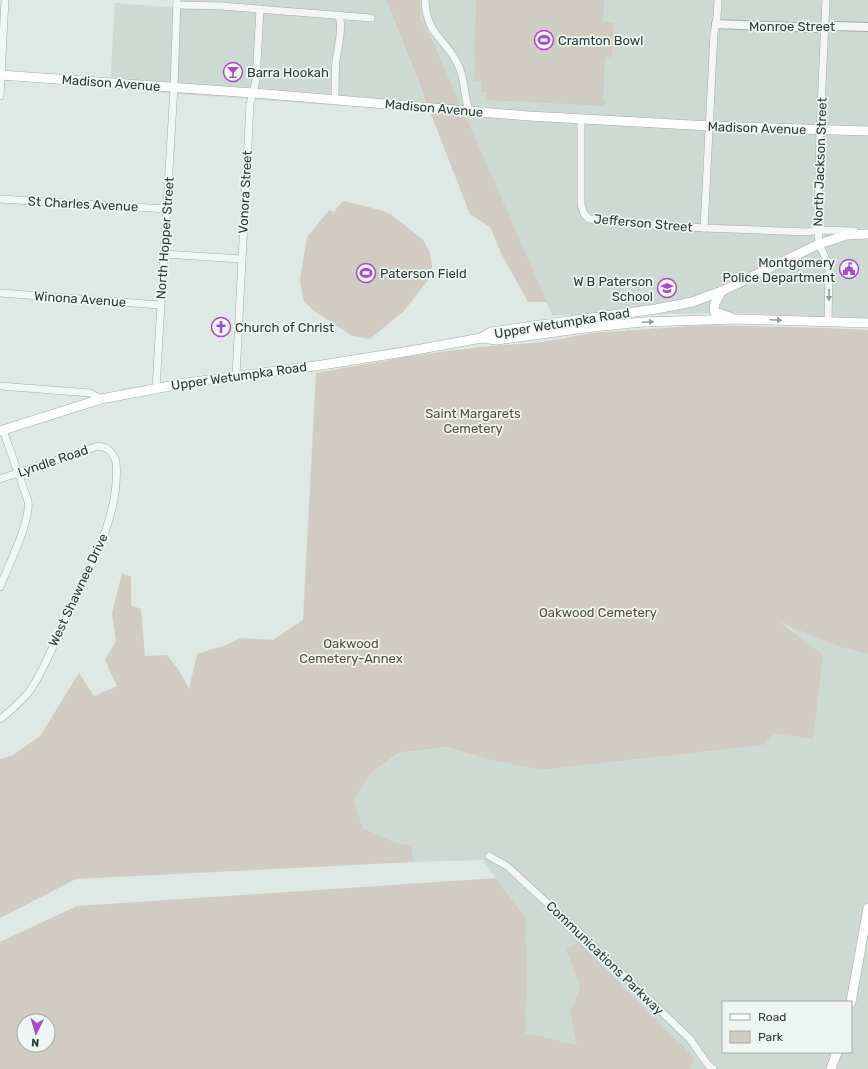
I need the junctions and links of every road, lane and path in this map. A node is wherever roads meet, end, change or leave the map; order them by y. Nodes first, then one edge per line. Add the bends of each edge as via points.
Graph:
1 (5, 0) edge
2 (425, 0) edge
3 (718, 0) edge
4 (826, 0) edge
5 (177, 3) edge
6 (260, 9) junction
7 (339, 15) junction
8 (371, 18) dead end
9 (716, 24) junction
10 (825, 27) junction
11 (868, 27) edge
12 (0, 75) edge
13 (174, 87) junction
14 (253, 93) junction
15 (0, 96) edge
16 (335, 99) junction
17 (470, 112) junction
18 (581, 119) junction
19 (710, 126) junction
20 (820, 129) junction
21 (868, 131) edge
22 (0, 199) edge
23 (166, 209) junction
24 (704, 228) junction
25 (818, 230) junction
26 (868, 233) edge
27 (819, 244) junction
28 (164, 254) junction
29 (242, 259) junction
30 (722, 291) junction
31 (0, 293) edge
32 (160, 305) junction
33 (604, 316) junction
34 (737, 319) junction
35 (828, 321) junction
36 (868, 323) edge
37 (606, 326) junction
38 (481, 338) junction
39 (236, 376) junction
40 (0, 386) edge
41 (156, 388) junction
42 (101, 399) junction
43 (2, 431) edge
44 (107, 448) joint
45 (18, 473) junction
46 (0, 479) edge
47 (0, 587) edge
48 (0, 719) edge
49 (489, 856) dead end
50 (868, 908) edge
51 (851, 1001) edge
52 (837, 1053) edge
53 (713, 1069) edge
54 (831, 1069) edge

1 - 12 street
2 - 17 street via 426,13 435,35 454,57 460,69 465,101
3 - 9 street
4 - 10 street, North Jackson Street
5 - 6 street
5 - 13 street, North Hopper Street
6 - 7 street
6 - 14 street, Vonora Street
7 - 8 street
7 - 16 street via 341,26 336,60
9 - 10 street, Monroe Street
9 - 19 street
10 - 11 street, Monroe Street
10 - 20 street, North Jackson Street
12 - 13 main road, Madison Avenue
12 - 15 street
13 - 14 main road, Madison Avenue
13 - 23 street, North Hopper Street
14 - 16 main road, Madison Avenue
14 - 29 street, Vonora Street via 250,104
16 - 17 main road, Madison Avenue
17 - 18 main road, Madison Avenue
18 - 19 main road, Madison Avenue
18 - 24 street, Jefferson Street via 581,205 586,217 595,220
19 - 20 main road, Madison Avenue
19 - 24 street
20 - 21 main road, Madison Avenue
20 - 25 street, North Jackson Street
22 - 23 street, St Charles Avenue
23 - 28 street, North Hopper Street
24 - 25 street via 808,232
25 - 26 street
25 - 27 street, North Jackson Street
26 - 27 main road, Upper Wetumpka Road via 847,235
27 - 30 main road, Upper Wetumpka Road
27 -> 35 street, North Jackson Street via 829,270
28 - 29 street
28 - 32 street, North Hopper Street
29 - 39 street, Vonora Street
30 - 33 main road, Upper Wetumpka Road via 704,299 673,306
30 - 34 main road via 715,304 715,312
31 - 32 street, Winona Avenue
32 - 41 street, North Hopper Street
33 - 37 main road
33 - 38 main road, Upper Wetumpka Road via 523,326 491,332
34 -> 35 main road, Upper Wetumpka Road
37 -> 34 main road, Upper Wetumpka Road
35 - 36 main road, Upper Wetumpka Road
37 - 38 main road, Upper Wetumpka Road via 496,340
38 - 39 main road, Upper Wetumpka Road via 355,360
39 - 41 main road, Upper Wetumpka Road
40 - 42 street via 90,393
41 - 42 main road, Upper Wetumpka Road
42 - 43 main road, Upper Wetumpka Road
43 - 45 street
44 - 45 street, Lyndle Road via 89,448
44 - 48 street, West Shawnee Drive via 115,457 116,467 114,498 107,528 37,678 20,702
45 - 46 street, Lyndle Road
45 - 47 street via 28,501 28,516
49 - 53 street, Communications Parkway via 508,866 574,927 690,1039
50 - 51 main road
52 - 54 main road

